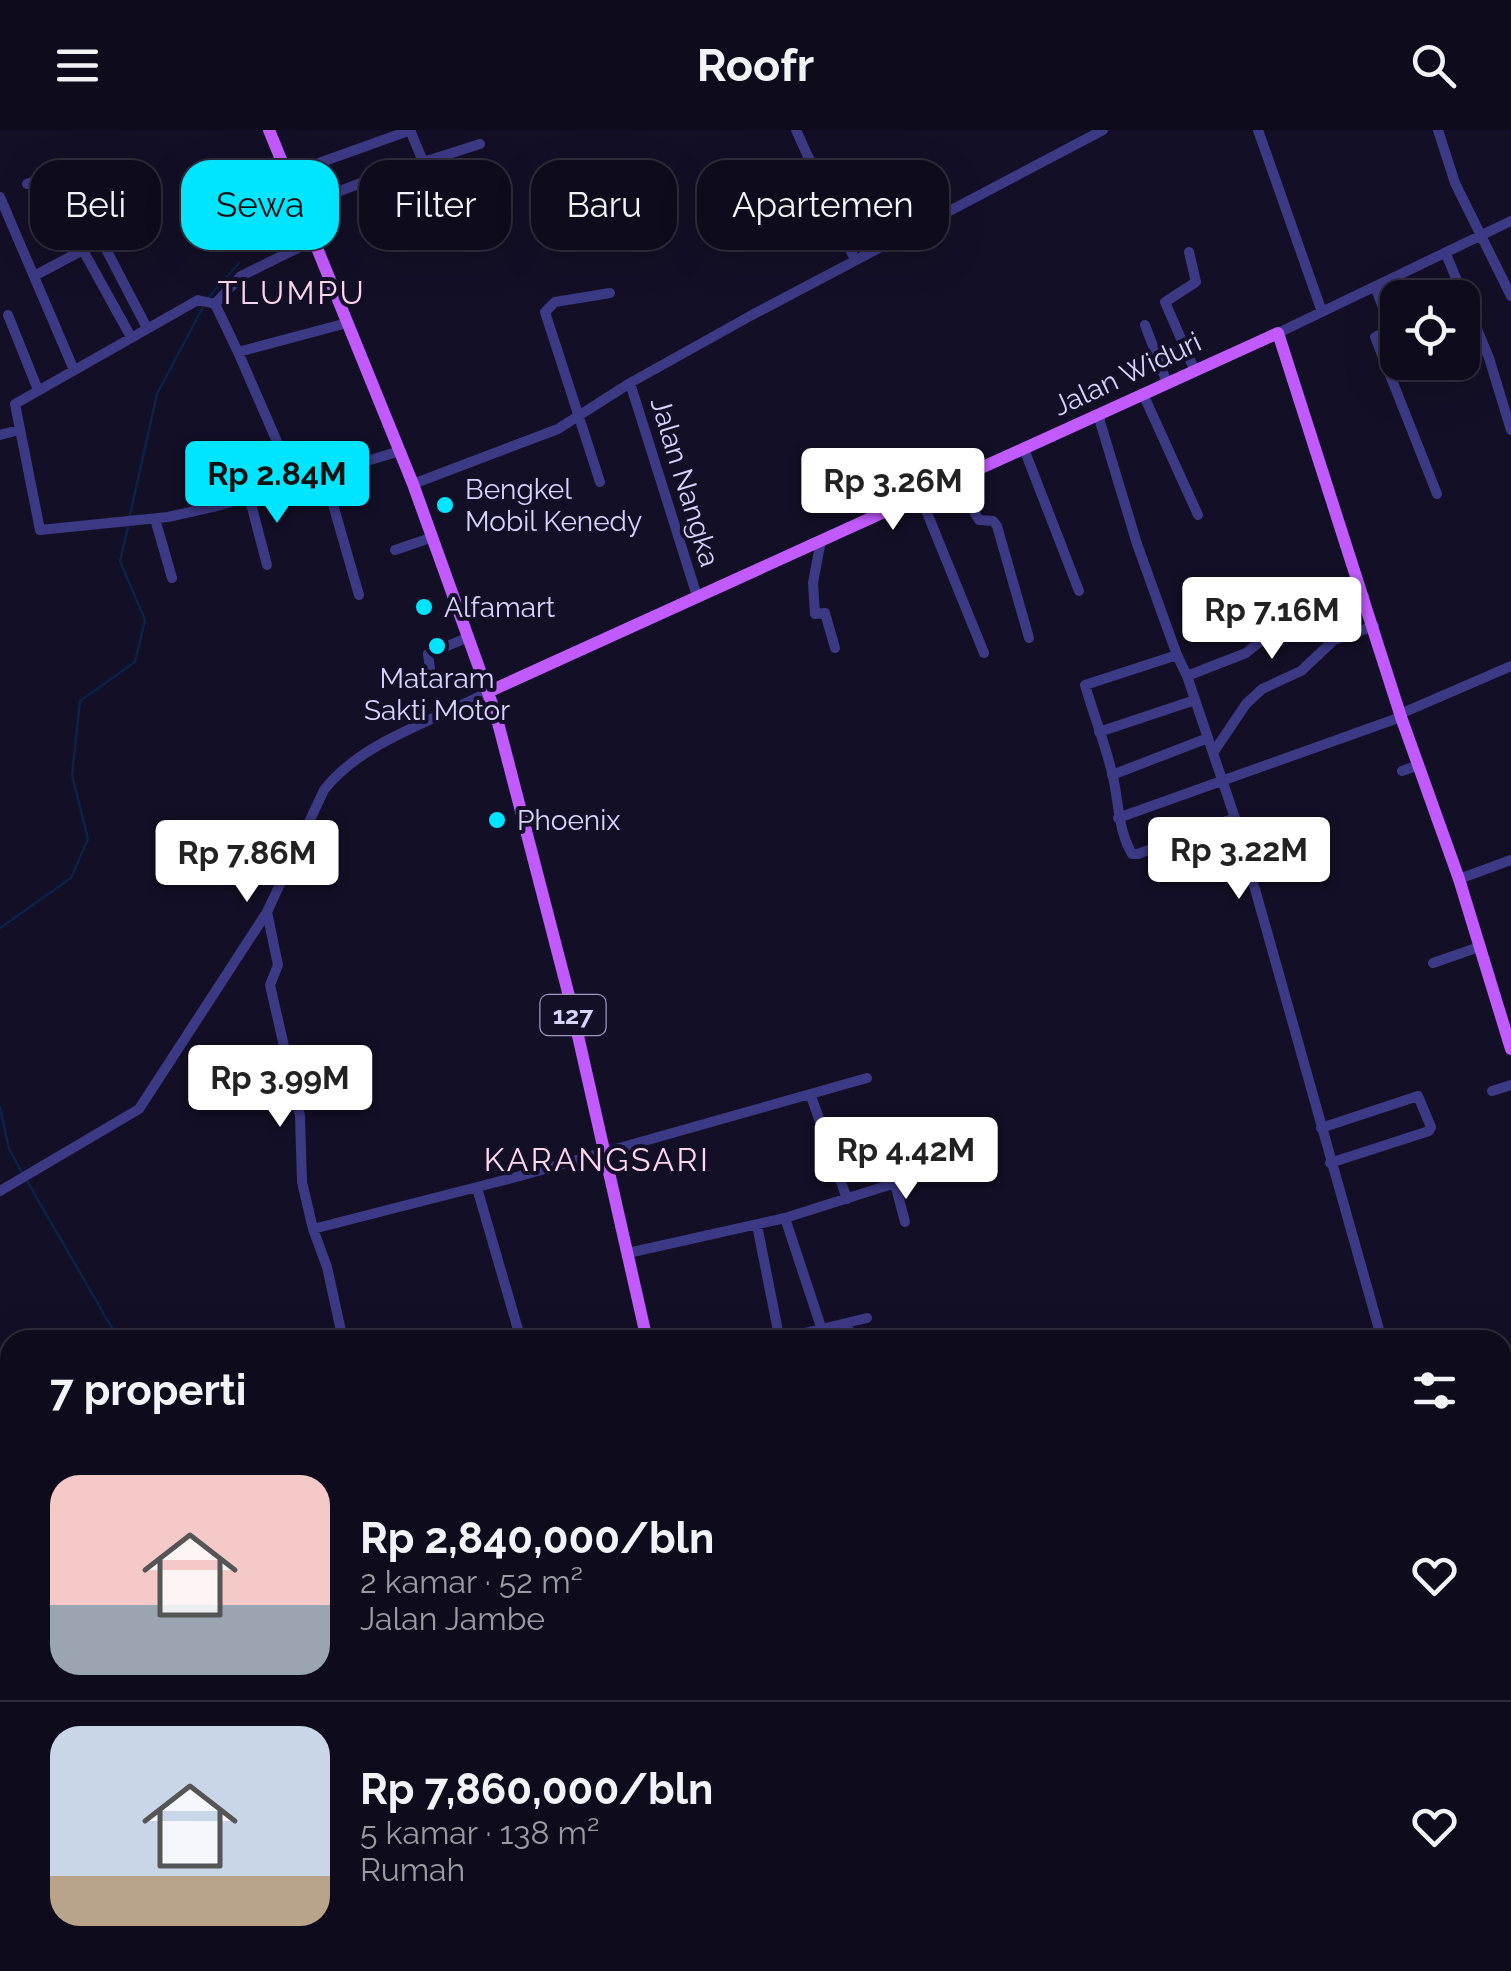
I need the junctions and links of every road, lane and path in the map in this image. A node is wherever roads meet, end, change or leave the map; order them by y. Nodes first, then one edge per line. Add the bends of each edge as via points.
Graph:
1 (269, 130) edge
2 (411, 130) edge
3 (796, 130) edge
4 (1103, 130) edge
5 (1258, 130) edge
6 (1438, 130) edge
7 (480, 144) dead end
8 (282, 160) edge
9 (327, 160) edge
10 (423, 160) edge
11 (430, 160) edge
12 (30, 183) edge
13 (26, 184) dead end
14 (0, 197) edge
15 (1511, 222) edge
16 (1481, 236) junction
17 (106, 250) edge
18 (292, 250) edge
19 (320, 250) edge
20 (81, 251) joint
21 (1189, 252) dead end
22 (1446, 254) junction
23 (855, 260) junction
24 (34, 276) junction
25 (1376, 286) junction
26 (610, 293) dead end
27 (1511, 296) edge
28 (210, 302) junction
29 (1322, 312) junction
30 (8, 315) dead end
31 (348, 323) junction
32 (1144, 325) dead end
33 (147, 328) junction
34 (1278, 332) junction
35 (130, 337) junction
36 (238, 352) junction
37 (74, 370) junction
38 (1194, 371) junction
39 (630, 382) junction
40 (1167, 383) junction
41 (1505, 389) edge
42 (38, 390) junction
43 (1143, 394) junction
44 (1098, 415) junction
45 (580, 416) junction
46 (19, 430) junction
47 (1511, 430) edge
48 (0, 435) edge
49 (1024, 449) junction
50 (400, 450) junction
51 (324, 473) junction
52 (956, 481) junction
53 (600, 482) dead end
54 (295, 483) junction
55 (414, 484) junction
56 (1437, 494) dead end
57 (249, 496) junction
58 (921, 498) junction
59 (1198, 516) dead end
60 (155, 519) junction
61 (434, 538) junction
62 (822, 540) junction
63 (395, 550) dead end
64 (266, 565) dead end
65 (172, 578) dead end
66 (1079, 591) dead end
67 (359, 595) dead end
68 (696, 596) junction
69 (1364, 596) junction
70 (1374, 626) junction
71 (469, 638) junction
72 (1028, 638) dead end
73 (835, 648) dead end
74 (984, 653) dead end
75 (1178, 655) junction
76 (1511, 666) edge
77 (431, 676) dead end
78 (1186, 676) junction
79 (488, 692) junction
80 (1195, 700) junction
81 (1401, 716) junction
82 (1099, 732) junction
83 (1208, 738) junction
84 (1213, 753) junction
85 (1419, 766) junction
86 (1402, 771) dead end
87 (1112, 775) junction
88 (1222, 779) junction
89 (1118, 818) junction
90 (1235, 818) junction
91 (1511, 860) edge
92 (1459, 879) junction
93 (266, 912) junction
94 (1479, 947) junction
95 (1433, 963) dead end
96 (1511, 1049) edge
97 (866, 1078) dead end
98 (1511, 1084) edge
99 (1492, 1091) dead end
100 (811, 1096) junction
101 (1322, 1128) junction
102 (605, 1151) junction
103 (1330, 1163) junction
104 (928, 1173) dead end
105 (895, 1184) junction
106 (477, 1188) junction
107 (0, 1192) edge
108 (847, 1199) junction
109 (786, 1218) junction
110 (905, 1222) dead end
111 (757, 1225) junction
112 (312, 1228) junction
113 (628, 1252) junction
114 (867, 1318) dead end
115 (847, 1323) junction
116 (341, 1330) edge
117 (518, 1330) edge
118 (646, 1330) edge
119 (776, 1330) edge
120 (822, 1330) joint
121 (849, 1330) edge
122 (1379, 1330) edge

1 - 8 main road, 127
2 - 9 street
2 - 10 street
3 - 23 street
4 - 23 street
5 - 29 street
6 - 16 street
7 - 11 street
12 - 13 street
14 - 24 street
15 - 16 street, Jalan Widuri
16 - 22 street, Jalan Widuri
16 - 27 street
17 - 33 street
18 - 28 street via 254,268
19 - 31 main road, 127
20 - 24 street
20 - 35 street
21 - 38 street via 1196,282 1165,302
22 - 25 street, Jalan Widuri
22 - 41 street
23 - 39 street
24 - 37 street
25 - 29 street, Jalan Widuri
25 - 56 street via 1391,328 1375,337
26 - 45 street via 555,302 545,312
28 - 33 street
28 - 36 street
29 - 34 street, Jalan Widuri
30 - 42 street
31 - 36 street
31 - 50 main road, 127
32 - 40 street
33 - 35 street
34 - 38 main road, Jalan Widuri
34 - 69 main road
35 - 37 street
36 - 54 street
37 - 42 street
38 - 40 main road, Jalan Widuri
39 - 45 street
39 - 68 street, Jalan Nangka
40 - 43 main road, Jalan Widuri
41 - 47 street
42 - 46 street via 15,404
43 - 44 main road, Jalan Widuri
43 - 59 street
44 - 49 main road, Jalan Widuri
44 - 75 street
45 - 53 street
45 - 55 street via 528,443
46 - 48 street
46 - 60 street via 40,530
49 - 52 main road, Jalan Widuri
49 - 66 street
50 - 51 street
50 - 55 main road, 127
51 - 54 street
51 - 67 street
52 - 58 main road, Jalan Widuri
52 - 72 street via 981,521 997,526
54 - 57 street
55 - 61 main road, 127
57 - 60 street
57 - 64 street
58 - 62 main road, Jalan Widuri
58 - 74 street
60 - 65 street
61 - 63 street
61 - 71 main road, 127
62 - 68 main road, Jalan Widuri
62 - 73 street via 814,614 824,613
68 - 79 main road, Jalan Widuri
69 - 70 main road
69 - 78 street via 1280,625 1246,653
70 - 81 main road
70 - 84 street via 1334,640 1301,671 1262,689
71 - 77 street via 428,654
71 - 79 main road, 127
75 - 78 street
75 - 82 street via 1086,686
76 - 81 street
78 - 80 street
79 - 93 street via 334,777
79 - 102 main road, 127
80 - 82 street
80 - 83 street
81 - 85 main road
81 - 88 street
82 - 87 street
83 - 84 street
83 - 87 street
84 - 88 street
85 - 86 street
85 - 92 main road
87 - 89 street
88 - 89 street
88 - 90 street
89 - 90 street via 1134,855
90 - 101 street
91 - 92 street
92 - 94 main road
93 - 107 street via 139,1109
93 - 112 street via 278,965 270,985 300,1116 302,1182
94 - 95 street
94 - 96 main road
97 - 100 street
98 - 99 street
100 - 102 street
100 - 108 street
101 - 103 street
101 - 103 street via 1418,1096 1431,1127
102 - 106 street
102 - 113 main road, 127
103 - 122 street
104 - 105 street
105 - 108 street
105 - 110 street
106 - 112 street
106 - 117 street
108 - 109 street
109 - 111 street
109 - 120 street
111 - 113 street
111 - 119 street
112 - 116 street
113 - 118 main road, 127
114 - 115 street
115 - 120 street
115 - 121 street

